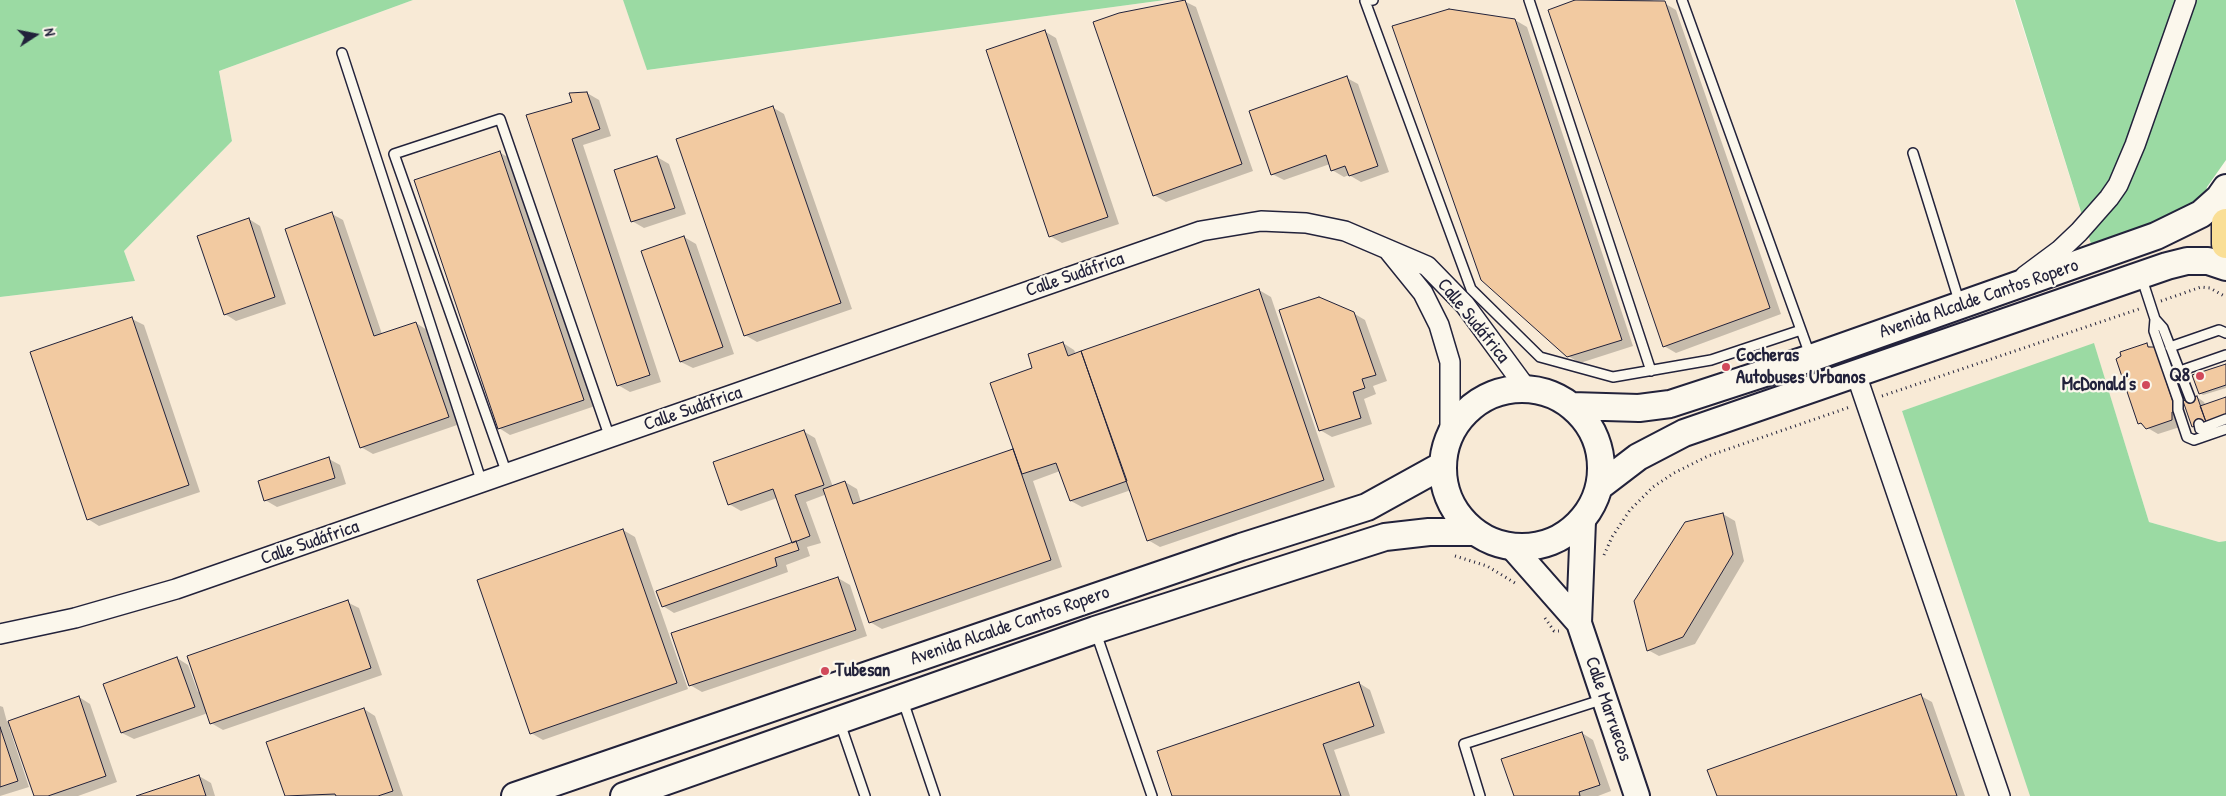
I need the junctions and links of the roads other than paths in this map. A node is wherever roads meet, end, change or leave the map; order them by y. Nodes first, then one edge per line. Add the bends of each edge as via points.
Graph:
1 (1373, 0) edge
2 (1529, 0) edge
3 (1682, 0) edge
4 (2186, 0) edge
5 (342, 53) dead end
6 (1913, 153) dead end
7 (2226, 188) edge
8 (2226, 223) edge
9 (2226, 244) edge
10 (1386, 248) junction
11 (2226, 267) edge
12 (2140, 275) junction
13 (2004, 291) junction
14 (1961, 306) junction
15 (2155, 319) junction
16 (1801, 330) junction
17 (2226, 334) edge
18 (2170, 347) junction
19 (2226, 355) edge
20 (1811, 358) junction
21 (1651, 371) junction
22 (2180, 371) junction
23 (1856, 374) junction
24 (1526, 388) junction
25 (2190, 398) dead end
26 (1572, 406) junction
27 (2226, 420) edge
28 (2198, 424) dead end
29 (2226, 429) edge
30 (1450, 435) junction
31 (610, 438) junction
32 (1443, 466) junction
33 (507, 474) junction
34 (482, 483) junction
35 (1600, 486) junction
36 (1583, 521) junction
37 (1474, 532) junction
38 (1513, 548) junction
39 (1579, 623) junction
40 (1095, 630) junction
41 (0, 634) edge
42 (902, 698) junction
43 (1604, 699) junction
44 (839, 720) junction
45 (652, 791) edge
46 (515, 796) edge
47 (624, 796) edge
48 (865, 796) edge
49 (936, 796) edge
50 (1152, 796) edge
51 (1480, 796) edge
52 (1637, 796) edge
53 (2000, 796) edge

1 - 21 lane via 1365,1 1471,289 1540,357 1613,377
2 - 21 lane
3 - 16 lane
4 - 13 street via 2118,185 2066,244
5 - 34 lane
6 - 14 lane
7 - 13 main road, Avenida Alcalde Cantos Ropero via 2201,214 2180,226
8 - 9 main road
10 - 24 street, Calle Sudáfrica via 1427,266 1465,305
10 - 30 street, Calle Sudáfrica via 1423,293 1439,325 1450,362
10 - 31 street, Calle Sudáfrica via 1345,231 1306,224 1261,221 1201,231
11 - 12 main road, Avenida Alcalde Cantos Ropero via 2208,261 2187,261
12 - 15 lane
12 - 23 main road, Avenida Alcalde Cantos Ropero
13 - 14 main road, Avenida Alcalde Cantos Ropero
14 - 20 main road, Avenida Alcalde Cantos Ropero
15 - 18 lane via 2163,328
15 - 29 lane via 2154,331 2187,437 2194,440
16 - 20 lane
16 - 21 lane via 1711,360
17 - 18 lane via 2219,330
18 - 22 lane
19 - 22 lane
20 - 26 main road, Avenida Alcalde Cantos Ropero via 1670,404 1640,408
22 - 25 lane
23 - 35 main road, Avenida Alcalde Cantos Ropero via 1684,433 1638,457
23 - 53 street
24 - 26 main road via 1550,393
24 - 30 main road via 1502,390 1480,400 1463,415
26 - 35 main road via 1588,422 1598,442 1602,464
27 - 28 lane via 2200,429
30 - 32 main road via 1444,450
31 - 33 street, Calle Sudáfrica
31 - 33 lane via 500,119 394,154
32 - 37 main road via 1446,491 1457,514
32 - 46 main road, Avenida Alcalde Cantos Ropero via 1367,507 1241,546
33 - 34 street, Calle Sudáfrica
34 - 41 street, Calle Sudáfrica via 176,589 75,618
35 - 36 main road
36 - 38 main road via 1563,537 1539,546
36 - 39 street, Calle Marruecos
37 - 38 main road via 1493,543
37 - 40 main road, Avenida Alcalde Cantos Ropero via 1429,532 1385,537
38 - 39 street, Calle Marruecos
39 - 43 street, Calle Marruecos
40 - 42 main road, Avenida Alcalde Cantos Ropero
40 - 50 lane
42 - 44 main road, Avenida Alcalde Cantos Ropero
42 - 49 lane
43 - 51 lane via 1464,744
43 - 52 street, Calle Marruecos
44 - 45 main road, Avenida Alcalde Cantos Ropero
44 - 48 lane
45 - 47 main road, Avenida Alcalde Cantos Ropero

